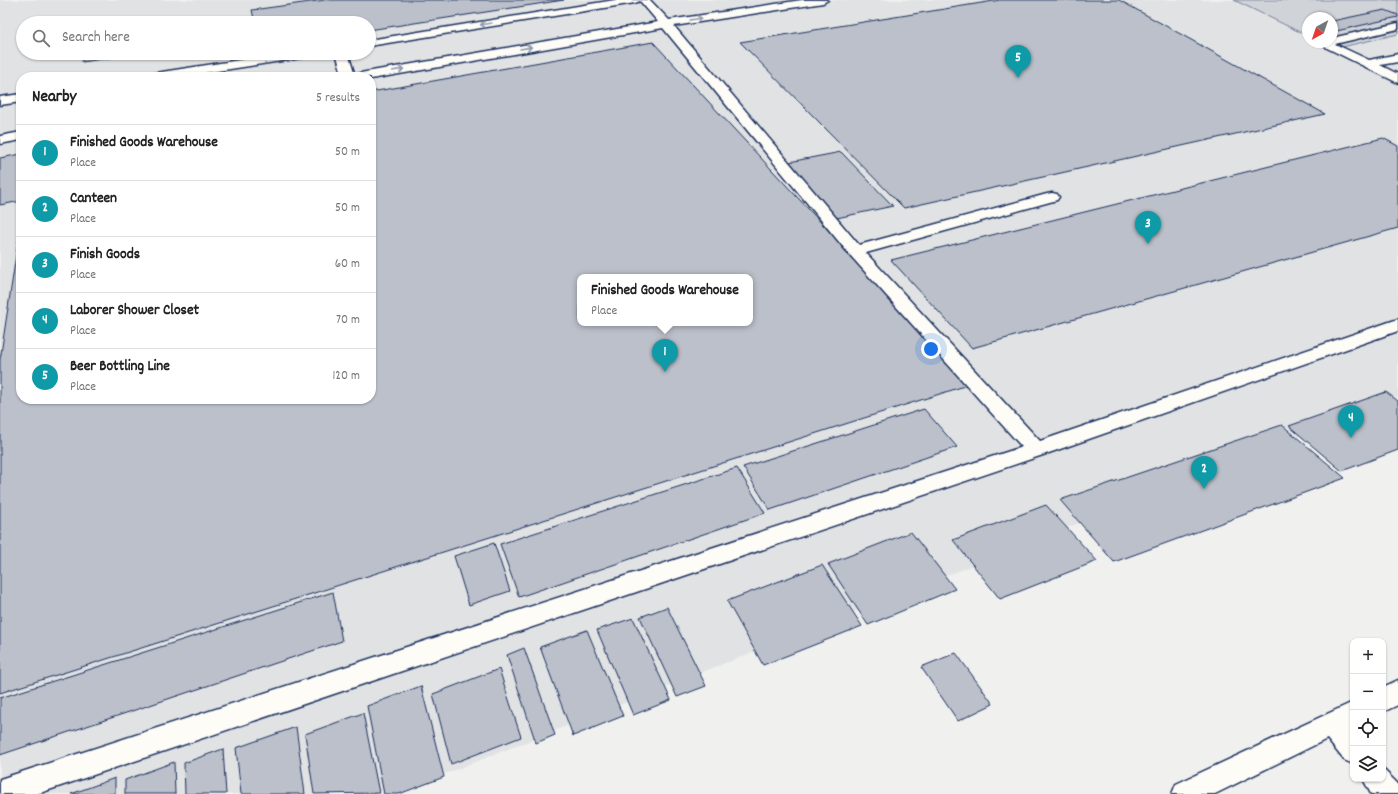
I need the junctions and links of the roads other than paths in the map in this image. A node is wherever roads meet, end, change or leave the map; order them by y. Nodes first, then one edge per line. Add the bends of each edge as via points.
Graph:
1 (635, 0) edge
2 (644, 0) edge
3 (823, 0) edge
4 (666, 24) junction
5 (1398, 26) edge
6 (1338, 39) edge
7 (376, 42) edge
8 (1335, 48) edge
9 (1398, 58) edge
10 (263, 60) edge
11 (344, 60) edge
12 (1369, 64) junction
13 (187, 72) edge
14 (348, 72) edge
15 (376, 74) edge
16 (1398, 79) edge
17 (16, 99) edge
18 (0, 101) edge
19 (16, 137) edge
20 (0, 140) edge
21 (1052, 197) dead end
22 (855, 251) junction
23 (1398, 325) edge
24 (1036, 450) junction
25 (1398, 692) edge
26 (1386, 698) edge
27 (1342, 719) edge
28 (1351, 746) edge
29 (1378, 782) edge
30 (0, 793) edge
31 (1186, 794) edge
32 (1388, 794) edge

1 -> 7 lane
2 - 4 lane
4 -> 3 lane
15 -> 4 lane
4 - 22 lane
5 - 6 lane
8 - 12 lane
9 - 12 lane
10 - 13 lane
11 - 14 lane
12 - 16 lane
17 - 18 lane
19 - 20 lane
21 - 22 lane
22 - 24 lane
23 - 24 lane
24 - 30 lane
25 - 26 lane
27 - 28 lane
27 - 31 lane
29 - 32 lane

